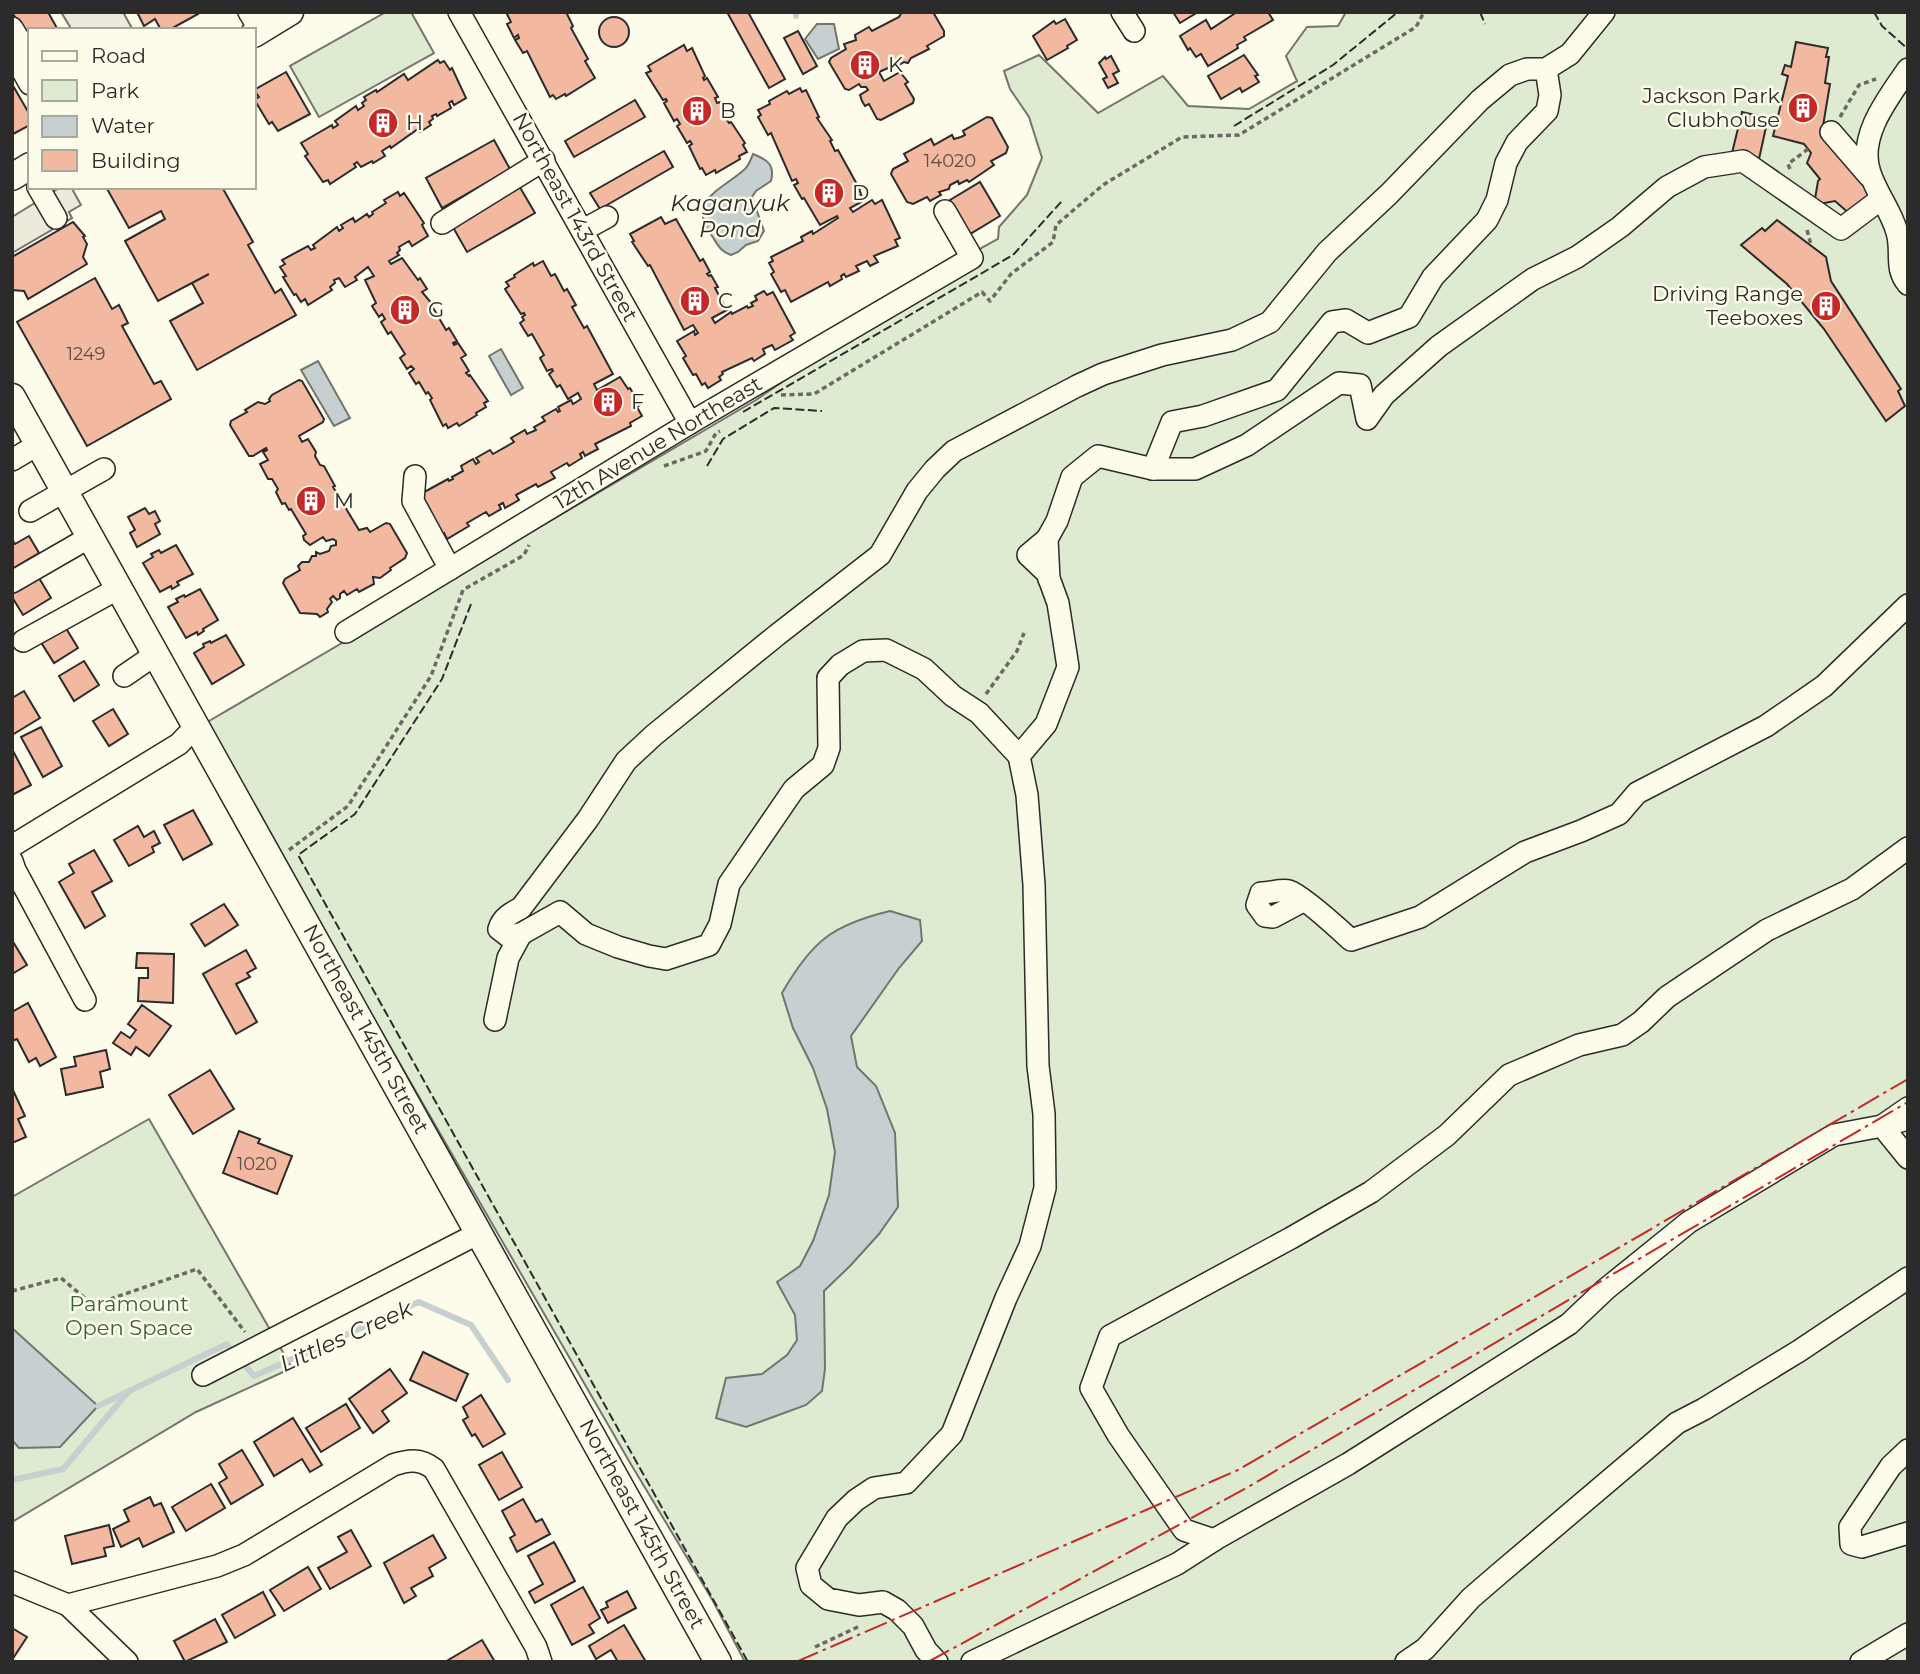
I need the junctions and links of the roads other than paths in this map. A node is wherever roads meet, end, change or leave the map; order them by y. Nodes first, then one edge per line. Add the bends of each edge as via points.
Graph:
1 (290, 12) edge
2 (459, 12) edge
3 (1122, 12) edge
4 (1604, 12) edge
5 (254, 25) edge
6 (12, 27) edge
7 (1134, 31) dead end
8 (12, 52) edge
9 (28, 54) edge
10 (1546, 69) junction
11 (1908, 69) edge
12 (28, 79) edge
13 (1831, 132) road end
14 (546, 149) junction
15 (38, 189) edge
16 (1877, 190) junction
17 (945, 211) dead end
18 (607, 217) dead end
19 (56, 218) dead end
20 (442, 223) dead end
21 (583, 230) junction
22 (1908, 284) edge
23 (12, 397) edge
24 (690, 423) junction
25 (39, 444) junction
26 (12, 460) edge
27 (104, 469) dead end
28 (1153, 469) junction
29 (415, 476) dead end
30 (65, 491) junction
31 (30, 511) dead end
32 (90, 537) junction
33 (450, 569) junction
34 (12, 582) edge
35 (119, 588) junction
36 (1908, 605) edge
37 (345, 632) dead end
38 (23, 642) dead end
39 (156, 654) junction
40 (124, 676) dead end
41 (196, 726) junction
42 (1019, 755) junction
43 (12, 846) edge
44 (1908, 848) edge
45 (12, 861) edge
46 (1303, 901) dead end
47 (521, 934) junction
48 (85, 1000) dead end
49 (495, 1020) dead end
50 (1908, 1108) edge
51 (1908, 1119) edge
52 (1882, 1126) junction
53 (1908, 1157) edge
54 (479, 1233) junction
55 (1908, 1278) edge
56 (203, 1375) dead end
57 (1908, 1450) edge
58 (1908, 1533) edge
59 (1214, 1540) junction
60 (12, 1582) edge
61 (68, 1605) junction
62 (1908, 1634) edge
63 (127, 1662) edge
64 (541, 1662) edge
65 (718, 1662) edge
66 (937, 1662) edge
67 (972, 1662) edge
68 (1406, 1662) edge
69 (1861, 1662) edge

1 - 5 main road
2 - 14 street, Northeast 143rd Street
3 - 7 street
4 - 10 street via 1570,54
6 - 9 street
8 - 12 street
10 - 28 street via 1547,111 1517,142 1487,220 1433,276 1409,317 1368,333 1346,320 1332,322 1278,390 1172,422
10 - 47 street via 1510,75 1480,100 1327,252 1270,322 1232,340 1103,374 954,451 917,491 880,555 626,761 520,908 500,923 499,929 508,936
11 - 16 street via 1880,111 1865,152
13 - 16 street
14 - 20 street
14 - 21 street, Northeast 143rd Street
15 - 19 street
16 - 22 street via 1893,218 1899,238 1900,276
16 - 28 street via 1842,229 1743,161 1704,167 1667,187 1577,257 1533,279 1438,346 1384,395 1367,419 1360,385 1339,383 1247,444 1195,469
17 - 24 street, 12th Avenue Northeast via 972,258
18 - 21 street
21 - 24 street, Northeast 143rd Street
23 - 25 main road, Northeast 145th Street
24 - 33 street, 12th Avenue Northeast
25 - 26 street
25 - 30 main road, Northeast 145th Street
27 - 30 street
28 - 42 street via 1098,456 1072,477 1058,522 1028,555 1046,573 1058,603 1068,667 1046,724
29 - 33 street via 413,501
30 - 31 street
30 - 32 main road, Northeast 145th Street
32 - 34 street
32 - 35 main road, Northeast 145th Street
33 - 37 street, 12th Avenue Northeast
35 - 38 street
35 - 39 main road, Northeast 145th Street
36 - 46 street via 1824,686 1766,726 1637,793 1619,814 1525,852 1420,917 1351,940
39 - 40 street
39 - 41 main road, Northeast 145th Street
41 - 43 street via 179,744
41 - 54 main road, Northeast 145th Street
42 - 47 street via 924,669 886,650 863,651 828,678 829,748 823,765 794,789 729,884 720,924 709,945 666,959 586,934 560,912
42 - 66 street via 1034,885 1038,1066 1044,1114 1045,1188 1030,1246 952,1434 906,1483 874,1489 856,1500 837,1518 807,1568 811,1586 828,1599 859,1605 883,1602 897,1610
44 - 59 street via 1852,889 1767,930 1667,997 1622,1035 1579,1045 1509,1075 1447,1135 1371,1192 1110,1336 1091,1388 1184,1530
45 - 48 street
47 - 49 street via 508,958
50 - 52 street
51 - 52 street
52 - 53 street
52 - 59 street via 1834,1135 1689,1222 1569,1324 1348,1464
54 - 56 street
54 - 65 main road, Northeast 145th Street
55 - 68 street via 1799,1351 1677,1423 1471,1598 1425,1649
57 - 58 street via 1891,1466 1850,1527 1851,1544 1862,1547
59 - 67 street via 1177,1564
60 - 61 street
61 - 63 street
61 - 64 street via 244,1555 393,1465 418,1461 434,1469
62 - 69 street

